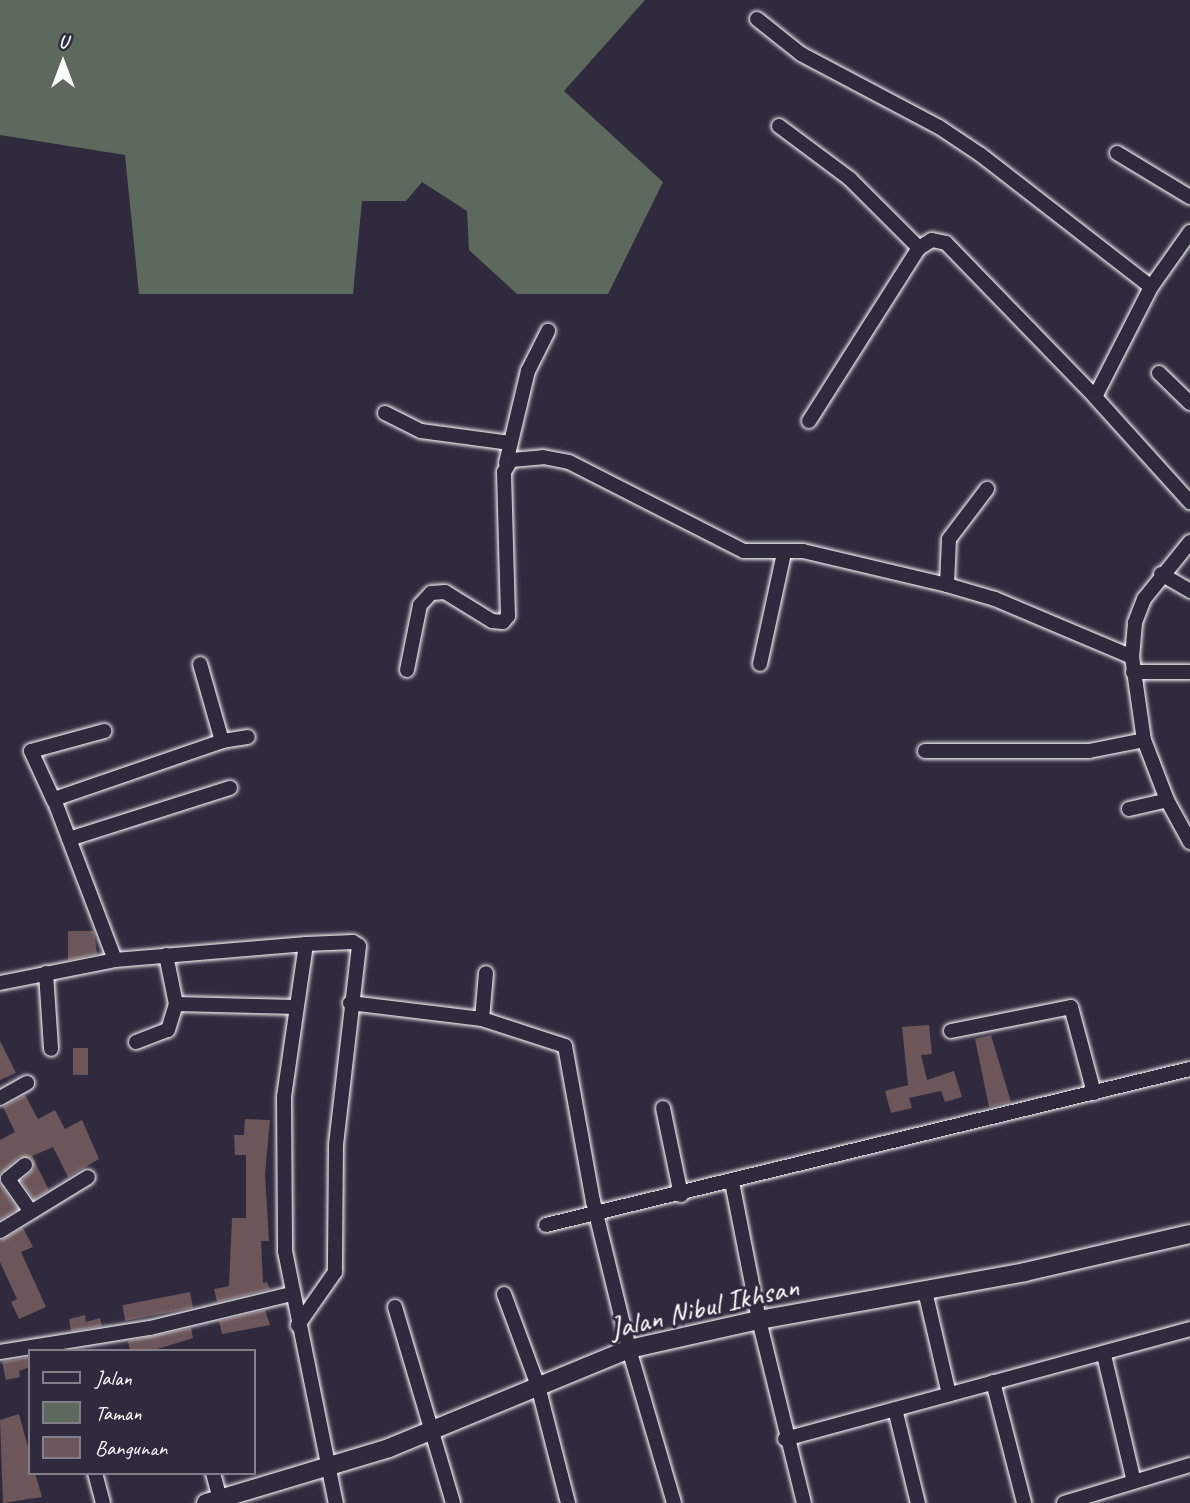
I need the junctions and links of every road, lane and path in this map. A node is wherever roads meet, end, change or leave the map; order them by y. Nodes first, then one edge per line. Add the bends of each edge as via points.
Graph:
1 (757, 19) dead end
2 (779, 126) dead end
3 (1117, 153) dead end
4 (1190, 197) edge
5 (1190, 232) edge
6 (919, 248) junction
7 (1151, 287) junction
8 (548, 331) dead end
9 (1159, 373) dead end
10 (1095, 397) junction
11 (1190, 403) edge
12 (385, 413) dead end
13 (809, 421) dead end
14 (510, 443) junction
15 (506, 463) junction
16 (987, 489) dead end
17 (1190, 502) edge
18 (1190, 542) edge
19 (784, 552) junction
20 (1161, 574) junction
21 (947, 585) junction
22 (1190, 591) edge
23 (1132, 657) junction
24 (200, 664) dead end
25 (760, 664) dead end
26 (407, 670) dead end
27 (1190, 672) edge
28 (1133, 673) junction
29 (104, 731) dead end
30 (248, 737) dead end
31 (1144, 740) junction
32 (222, 741) junction
33 (925, 751) dead end
34 (230, 788) dead end
35 (1167, 800) junction
36 (54, 801) junction
37 (1129, 809) dead end
38 (69, 839) junction
39 (1190, 842) edge
40 (306, 944) junction
41 (166, 955) junction
42 (115, 960) junction
43 (46, 974) junction
44 (486, 974) dead end
45 (0, 983) edge
46 (350, 1003) junction
47 (176, 1004) junction
48 (296, 1007) junction
49 (482, 1019) junction
50 (951, 1031) dead end
51 (136, 1042) dead end
52 (51, 1049) dead end
53 (1190, 1069) edge
54 (27, 1083) dead end
55 (1094, 1093) junction
56 (0, 1098) edge
57 (663, 1108) dead end
58 (25, 1166) dead end
59 (88, 1177) dead end
60 (732, 1182) junction
61 (681, 1195) junction
62 (30, 1211) junction
63 (597, 1213) junction
64 (546, 1225) dead end
65 (0, 1231) edge
66 (1190, 1234) edge
67 (925, 1291) junction
68 (292, 1294) junction
69 (504, 1294) dead end
70 (396, 1307) dead end
71 (759, 1320) junction
72 (299, 1325) junction
73 (1190, 1329) edge
74 (629, 1349) junction
75 (0, 1355) edge
76 (1104, 1355) junction
77 (993, 1382) junction
78 (538, 1386) junction
79 (949, 1394) junction
80 (895, 1409) junction
81 (435, 1430) junction
82 (786, 1438) junction
83 (1190, 1465) edge
84 (330, 1467) junction
85 (96, 1475) edge
86 (213, 1475) edge
87 (1134, 1482) junction
88 (1094, 1499) edge
89 (213, 1501) edge
90 (103, 1503) edge
91 (337, 1503) edge
92 (453, 1503) edge
93 (568, 1503) edge
94 (674, 1503) edge
95 (804, 1503) edge
96 (918, 1503) edge
97 (1024, 1503) edge
98 (1064, 1503) edge

1 - 7 street via 801,54 939,127 981,155
2 - 6 street via 850,179
3 - 4 street
5 - 7 street
6 - 10 street via 932,240 946,243
6 - 13 street
7 - 10 street
8 - 14 street via 528,371
9 - 11 street
10 - 17 street
12 - 14 street via 421,431
14 - 15 street
15 - 19 street via 522,457 558,458 744,551
15 - 26 street via 508,616 503,622 492,621 445,592 431,593 420,605
16 - 21 street via 949,540
18 - 20 street
19 - 21 street via 803,551
19 - 25 street
20 - 22 street
20 - 23 street via 1135,623
21 - 23 street via 995,598
23 - 28 street
24 - 32 street
27 - 28 street
28 - 31 street
29 - 36 street via 31,751
30 - 32 street
31 - 33 street via 1089,751
31 - 35 street
32 - 36 street via 56,796
34 - 38 street
35 - 37 street
35 - 39 street
36 - 38 street
38 - 42 street
40 - 41 street
40 - 46 street via 353,942 359,946
40 - 48 street
41 - 42 street
41 - 47 street
42 - 43 street
43 - 45 street
43 - 52 street
44 - 49 street
46 - 49 street
46 - 72 street via 336,1146 335,1272
47 - 48 street
47 - 51 street via 168,1030
48 - 68 street via 284,1097 282,1173
49 - 63 street via 565,1045
50 - 55 street via 1069,1006
53 - 55 street
54 - 56 street
55 - 60 street
57 - 61 street
58 - 62 street via 8,1179
59 - 62 street
60 - 61 street
60 - 71 street
61 - 63 street
62 - 65 street
63 - 64 street
63 - 74 street
66 - 67 street, Jalan Nibul Ikhsan
67 - 71 street, Jalan Nibul Ikhsan
67 - 79 street
68 - 72 street
68 - 75 street via 150,1328 46,1342
69 - 78 street
70 - 81 street
71 - 74 street, Jalan Nibul Ikhsan
71 - 82 street
72 - 84 street
73 - 76 street
74 - 78 street, Jalan Nibul Ikhsan
74 - 94 street
76 - 77 street
76 - 87 street
77 - 79 street
77 - 97 street
78 - 81 street, Jalan Nibul Ikhsan
78 - 93 street
79 - 80 street
80 - 82 street
80 - 96 street
81 - 84 street, Jalan Nibul Ikhsan
81 - 92 street
82 - 95 street
83 - 87 street
84 - 89 street, Jalan Nibul Ikhsan
84 - 91 street
85 - 90 street
86 - 89 street
87 - 88 street
88 - 98 street

